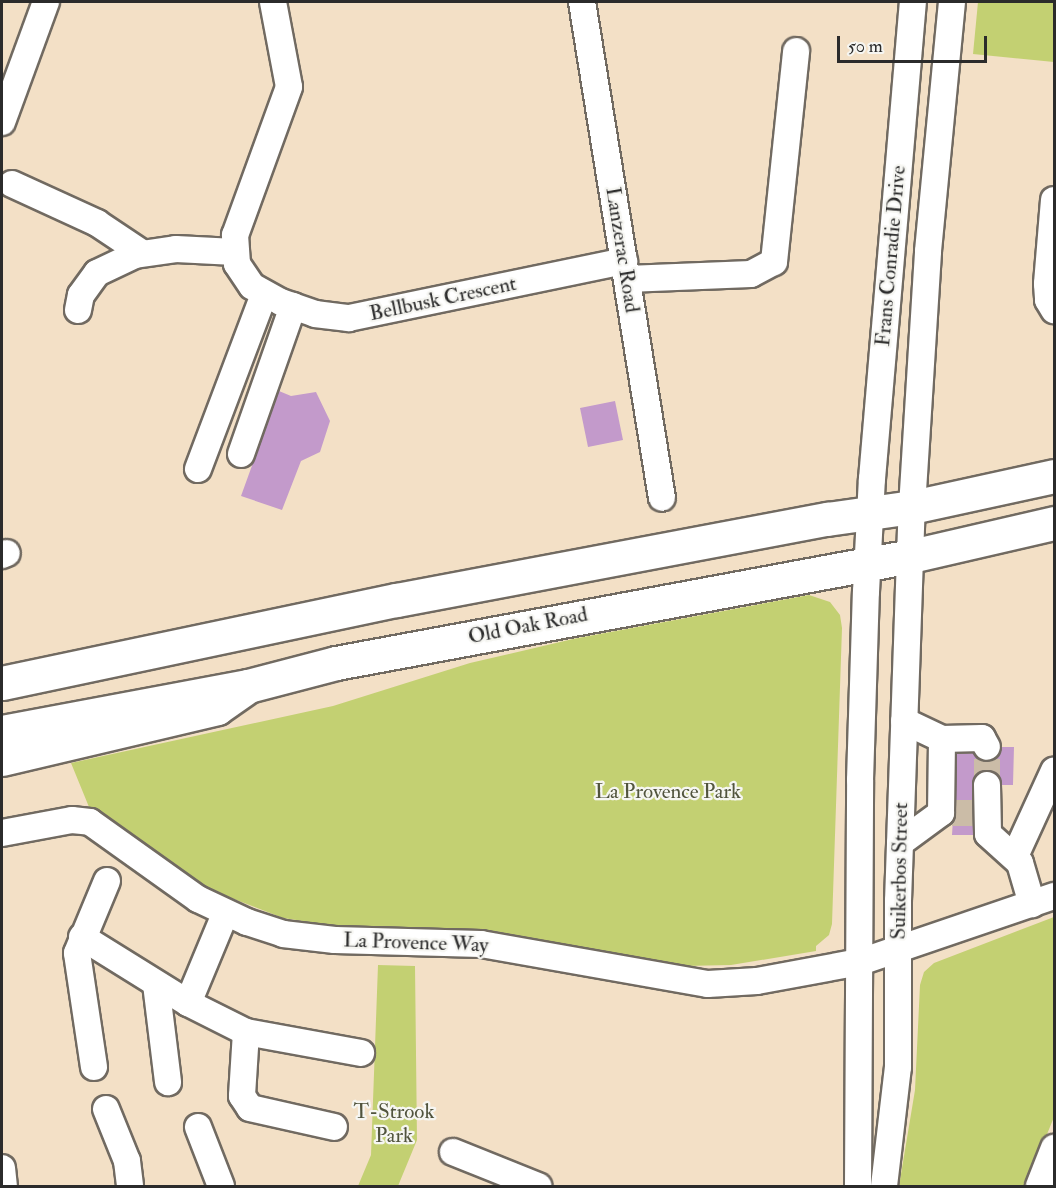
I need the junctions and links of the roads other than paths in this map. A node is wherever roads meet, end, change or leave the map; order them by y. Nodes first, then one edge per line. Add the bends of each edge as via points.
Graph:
1 (46, 2) edge
2 (273, 2) edge
3 (582, 2) edge
4 (912, 2) edge
5 (952, 2) edge
6 (796, 51) dead end
7 (2, 122) edge
8 (12, 184) dead end
9 (1054, 200) edge
10 (235, 252) junction
11 (142, 253) junction
12 (626, 270) junction
13 (264, 294) junction
14 (293, 306) junction
15 (78, 310) dead end
16 (1054, 310) edge
17 (241, 454) dead end
18 (198, 469) dead end
19 (1054, 476) edge
20 (662, 498) dead end
21 (912, 507) junction
22 (871, 511) junction
23 (1054, 523) edge
24 (910, 556) junction
25 (868, 561) junction
26 (2, 683) edge
27 (248, 686) junction
28 (904, 721) junction
29 (2, 732) edge
30 (942, 739) junction
31 (987, 747) dead end
32 (2, 759) edge
33 (1054, 771) edge
34 (987, 785) tunnel mouth
35 (964, 813) junction
36 (2, 833) edge
37 (900, 843) junction
38 (1015, 856) junction
39 (107, 881) dead end
40 (1043, 900) edge
41 (225, 914) junction
42 (82, 937) junction
43 (899, 951) junction
44 (860, 962) junction
45 (156, 984) junction
46 (188, 1003) junction
47 (246, 1032) junction
48 (360, 1053) dead end
49 (94, 1066) dead end
50 (168, 1082) dead end
51 (106, 1109) dead end
52 (198, 1127) dead end
53 (334, 1127) dead end
54 (1054, 1148) edge
55 (453, 1152) dead end
56 (2, 1168) edge
57 (4, 1186) edge
58 (130, 1186) edge
59 (221, 1186) edge
60 (538, 1186) edge
61 (858, 1186) edge
62 (884, 1186) edge
63 (1039, 1186) edge

1 - 7 street
2 - 10 street, Bellbusk Crescent via 289,87 239,220
3 - 12 street, Lanzerac Road
4 - 22 street, Frans Conradie Drive
5 - 21 street, Frans Conradie Drive via 928,251
6 - 12 street, Bellbusk Crescent via 774,262 751,274
8 - 11 street via 97,223
9 - 16 street via 1047,284 1048,300
10 - 11 street via 176,249
10 - 13 street, Bellbusk Crescent via 245,280
11 - 15 street via 97,273 81,295
12 - 14 street, Bellbusk Crescent via 357,317 330,317
12 - 20 street, Lanzerac Road
13 - 14 street, Bellbusk Crescent
13 - 18 street
14 - 17 street
19 - 21 main road
21 - 22 main road
21 - 24 street, Frans Conradie Drive
22 - 25 street, Frans Conradie Drive
22 - 26 main road via 408,598
23 - 24 main road, Old Oak Road
24 - 25 main road, Old Oak Road
24 - 28 street, Suikerbos Street
25 - 27 main road, Old Oak Road via 336,663
25 - 44 street, Suikerbos Street via 860,780
27 - 29 main road, Old Oak Road
27 - 32 main road via 217,708
28 - 30 street
28 - 37 street, Suikerbos Street
30 - 31 street via 982,738
30 - 35 street
33 - 38 street
34 - 35 street
35 - 37 street
35 - 38 street
36 - 41 street, La Provence Way via 72,819 90,822
37 - 43 street, Suikerbos Street
38 - 40 street
39 - 42 street
40 - 43 street, La Provence Way
41 - 44 street, La Provence Way via 301,937 482,944 708,984 757,981
41 - 46 street
42 - 45 street
42 - 49 street via 76,959
43 - 44 street, La Provence Way
43 - 62 street, Suikerbos Street via 898,1067
44 - 61 street, Suikerbos Street
45 - 46 street
45 - 50 street
46 - 47 street
47 - 48 street
47 - 53 street via 242,1096 250,1108
51 - 58 street via 127,1161
52 - 59 street
54 - 63 street
55 - 60 street
56 - 57 street

